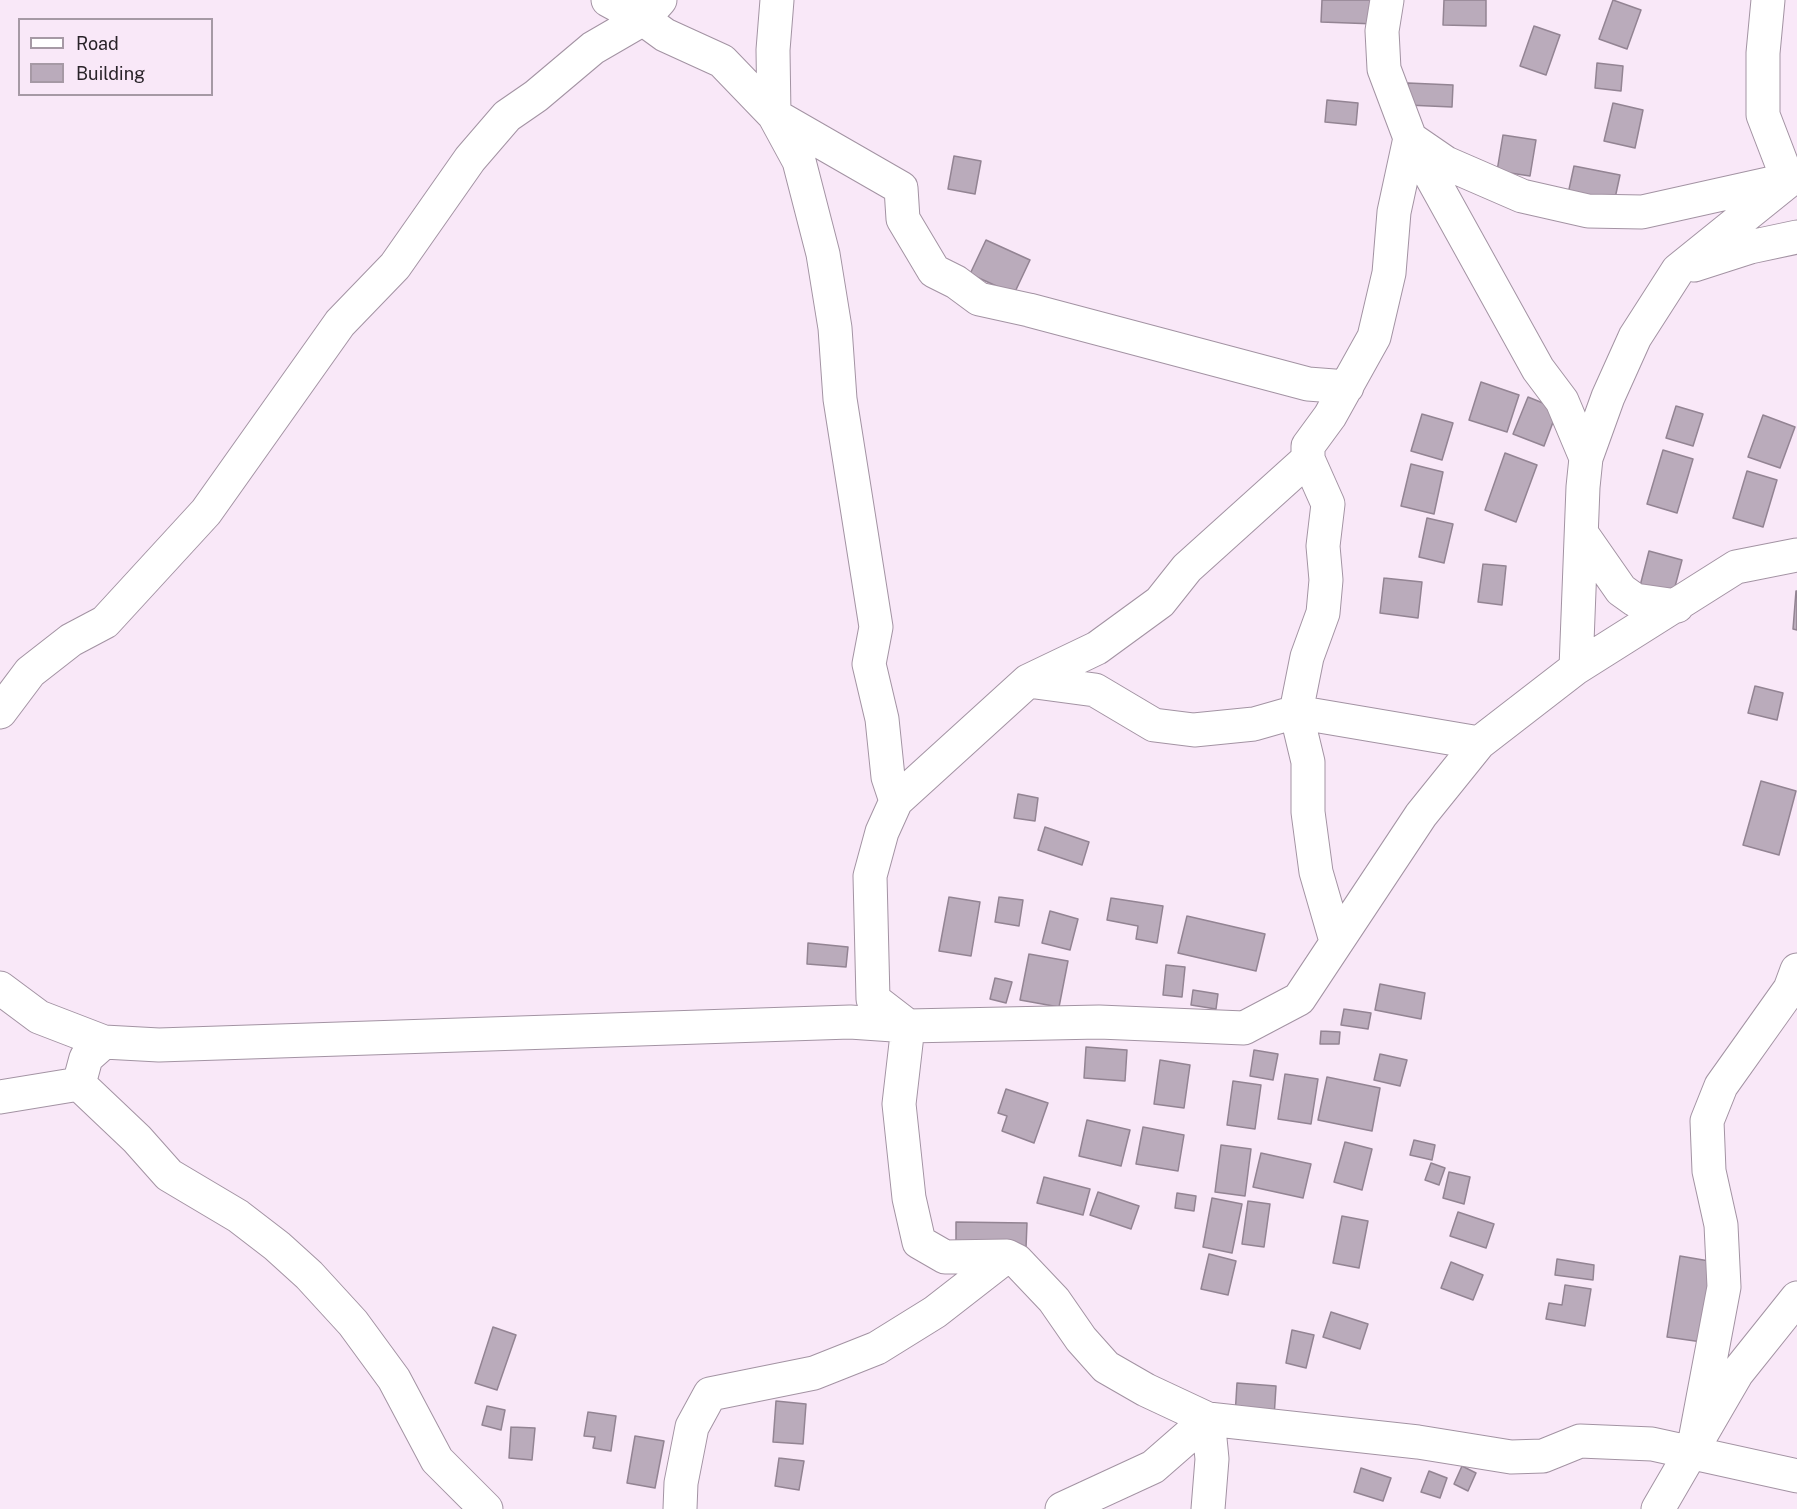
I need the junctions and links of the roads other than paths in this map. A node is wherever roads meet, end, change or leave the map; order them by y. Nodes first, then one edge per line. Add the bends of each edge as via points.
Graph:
1 (608, 0) edge
2 (777, 0) edge
3 (1387, 0) edge
4 (1768, 0) edge
5 (652, 9) edge
6 (774, 115) junction
7 (1410, 138) junction
8 (1792, 177) edge
9 (1797, 237) edge
10 (1678, 270) junction
11 (1347, 387) junction
12 (1586, 458) junction
13 (1308, 459) junction
14 (1582, 534) junction
15 (1797, 555) edge
16 (1677, 606) junction
17 (1576, 668) junction
18 (1028, 681) junction
19 (0, 712) edge
20 (1296, 712) junction
21 (1479, 743) junction
22 (896, 801) junction
23 (1336, 941) junction
24 (1797, 970) edge
25 (0, 988) edge
26 (908, 1026) junction
27 (104, 1042) junction
28 (79, 1084) junction
29 (0, 1097) edge
30 (1007, 1256) junction
31 (1797, 1298) edge
32 (1208, 1419) junction
33 (1693, 1451) junction
34 (1797, 1476) edge
35 (486, 1509) edge
36 (680, 1509) edge
37 (1062, 1509) edge
38 (1208, 1509) edge
39 (1658, 1509) edge

1 - 5 street
2 - 6 street
3 - 7 street via 1382,32 1384,69
4 - 8 street via 1763,115
5 - 6 street via 665,35 722,61
5 - 19 street via 593,48 507,116 470,159 395,266 340,323 206,512 105,622 71,640 30,672
6 - 11 street via 901,188 903,219 934,271 979,299 1308,384
6 - 22 street via 799,161 823,254 835,328 840,399 876,627 869,664 882,719 888,777
7 - 8 street via 1446,163 1522,196 1588,211 1642,212
7 - 11 street via 1394,212 1389,273 1374,337
7 - 12 street via 1538,369 1562,401
8 - 10 street
9 - 10 street
10 - 12 street via 1635,337
11 - 13 street via 1308,446
12 - 14 street
13 - 18 street via 1186,568 1160,602 1097,648
13 - 20 street via 1328,504 1323,546 1326,580 1323,613 1307,657
14 - 16 street via 1622,590 1635,600
14 - 17 street
15 - 16 street via 1736,567
16 - 17 street
17 - 21 street
18 - 20 street via 1095,690 1154,725 1194,729 1254,724
18 - 22 street
20 - 21 street
20 - 23 street via 1308,762 1308,812 1316,872
21 - 23 street via 1421,815
22 - 26 street via 882,832 870,876 873,999
23 - 26 street via 1299,999 1244,1028 1099,1022
24 - 33 street via 1790,989 1721,1086 1707,1121 1708,1171 1721,1225 1724,1287
25 - 27 street via 39,1017
26 - 27 street via 850,1022 159,1045
26 - 30 street via 899,1104 909,1198 919,1242 945,1257
27 - 28 street via 86,1059
28 - 29 street
28 - 35 street via 137,1138 169,1175 237,1216 309,1275 394,1379 437,1460
30 - 32 street via 1017,1261 1053,1300 1106,1366
30 - 36 street via 935,1312 877,1348 814,1373 710,1394 692,1427
31 - 33 street via 1737,1373
32 - 33 street via 1418,1442 1511,1457 1543,1456 1580,1441 1652,1444
32 - 37 street via 1153,1467
32 - 38 street via 1212,1459
33 - 34 street
33 - 39 street

